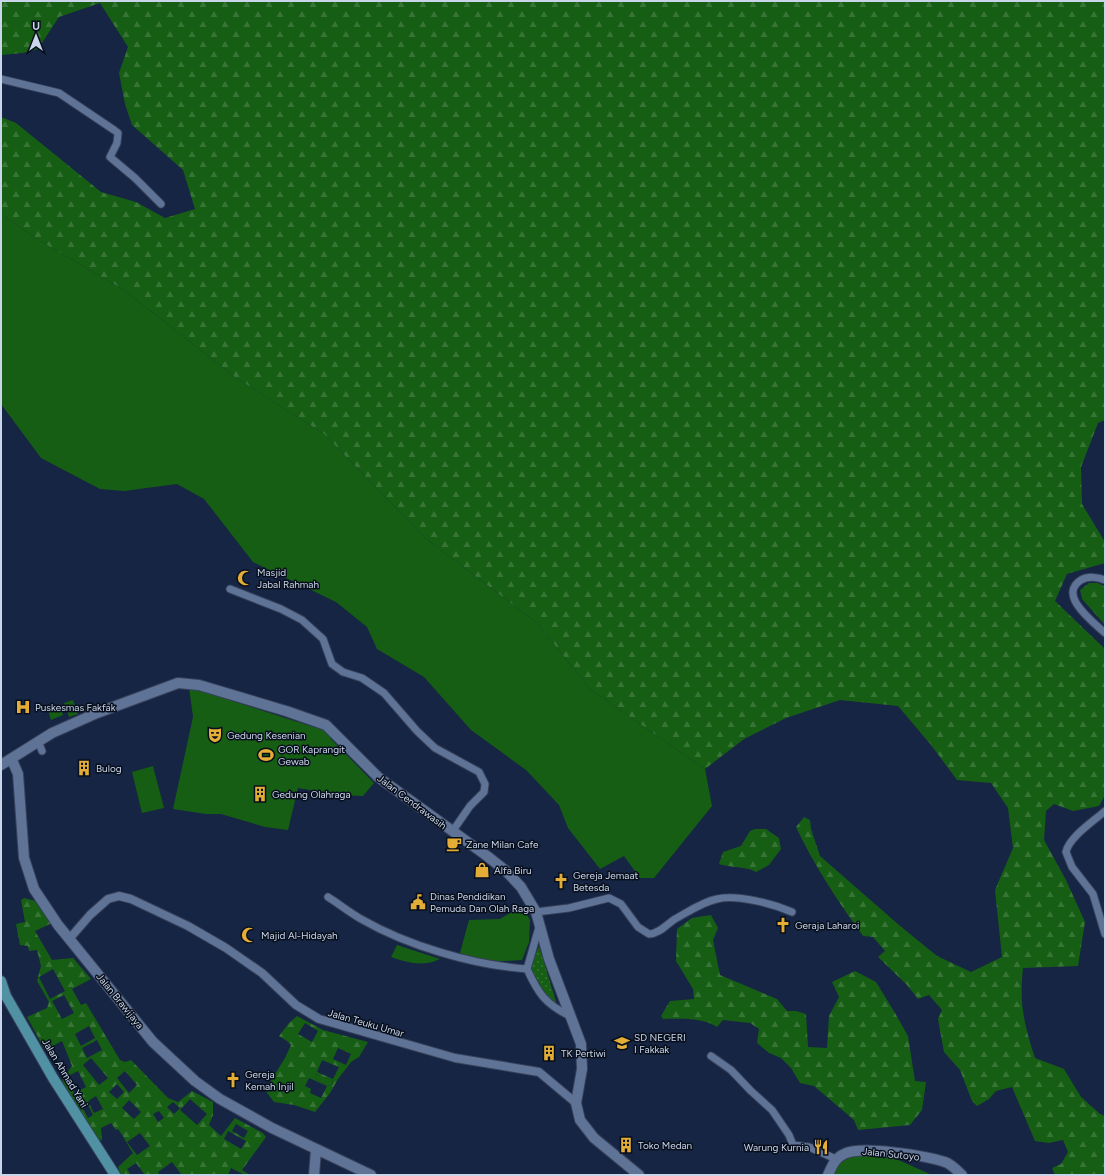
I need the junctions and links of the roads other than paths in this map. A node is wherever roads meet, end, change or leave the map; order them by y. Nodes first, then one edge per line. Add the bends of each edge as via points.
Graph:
1 (1, 79) edge
2 (161, 204) dead end
3 (1105, 580) edge
4 (230, 589) dead end
5 (1105, 633) edge
6 (38, 741) junction
7 (42, 751) dead end
8 (12, 760) junction
9 (1, 765) edge
10 (1105, 811) edge
11 (452, 832) junction
12 (328, 897) dead end
13 (536, 912) junction
14 (792, 912) dead end
15 (539, 926) junction
16 (1105, 934) edge
17 (70, 938) junction
18 (527, 969) junction
19 (1, 981) edge
20 (570, 1016) junction
21 (711, 1056) dead end
22 (576, 1103) junction
23 (316, 1150) junction
24 (836, 1159) junction
25 (115, 1175) edge
26 (314, 1175) edge
27 (371, 1175) edge
28 (639, 1175) edge
29 (828, 1175) edge
30 (962, 1175) edge

1 - 2 street via 60,93 117,132 118,140 110,157
3 - 5 street via 1096,577 1083,579 1074,587 1072,594 1082,610
4 - 11 street via 302,620 323,639 332,664 343,672 362,678 384,693 435,748 479,772 485,784 484,792 470,806
6 - 7 street
6 - 8 main road, Jalan Cendrawasih
6 - 11 main road, Jalan Cendrawasih via 97,713 171,684 199,685 326,725 378,777
8 - 9 main road, Jalan Cendrawasih
8 - 17 main road, Jalan Brawijaya via 20,781 22,840 28,873 34,889
10 - 16 street via 1078,835 1066,852 1070,863 1093,894
11 - 13 main road, Jalan Cendrawasih via 506,871 521,887
12 - 18 street via 361,919 421,945 488,965
13 - 14 street via 569,908 610,898 621,904 638,927 649,934 656,933 686,913 716,899 727,898 767,904
13 - 15 main road, Jalan Cendrawasih
15 - 18 street
15 - 20 main road, Jalan Cendrawasih
17 - 22 street, Jalan Teuku Umar via 108,899 119,896 131,899 188,926 226,948 262,973 296,1005 319,1019 455,1058 539,1072
17 - 23 main road, Jalan Brawijaya via 153,1042 195,1081 227,1103
18 - 20 street via 542,997 551,1006
19 - 25 main road, Jalan Ahmad Yani via 9,1002 53,1078
20 - 22 main road, Jalan Cendrawasih via 581,1044 583,1057
21 - 24 street via 731,1070 772,1110 793,1145 809,1146
22 - 28 main road, Jalan Cendrawasih via 580,1120 594,1138
23 - 26 main road
23 - 27 main road, Jalan Brawijaya
24 - 29 main road
24 - 30 main road, Jalan Sutoyo via 845,1153 857,1151 909,1155 946,1162

